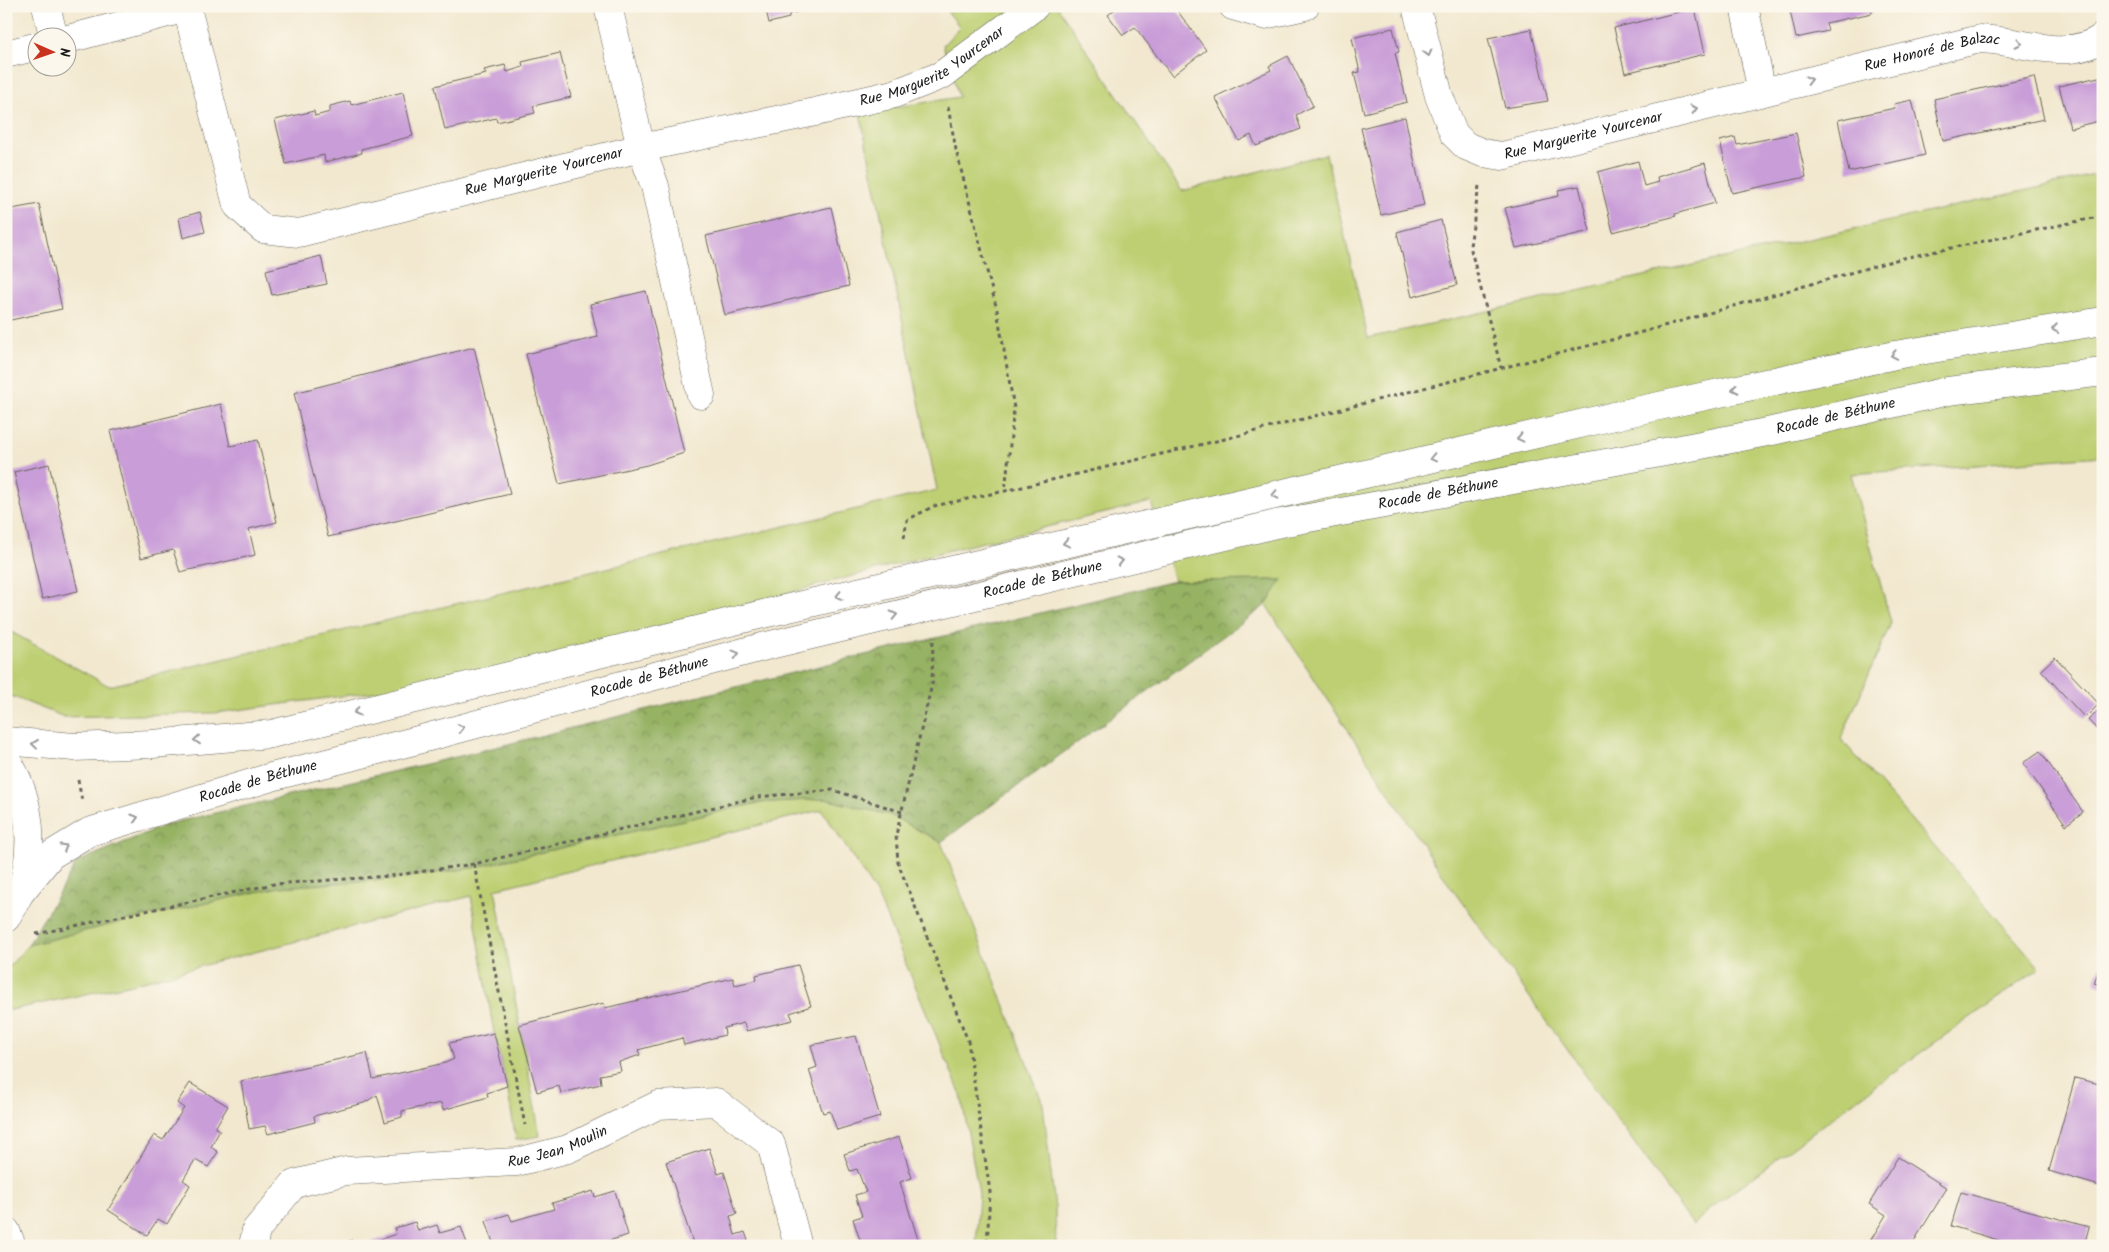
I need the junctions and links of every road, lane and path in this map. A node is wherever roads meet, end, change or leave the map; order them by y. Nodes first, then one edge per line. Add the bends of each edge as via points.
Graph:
1 (46, 6) edge
2 (608, 6) edge
3 (1035, 6) edge
4 (1233, 6) edge
5 (1305, 6) edge
6 (1416, 6) edge
7 (1744, 6) edge
8 (187, 7) edge
9 (52, 28) edge
10 (78, 36) edge
11 (2103, 37) edge
12 (28, 48) edge
13 (6, 54) edge
14 (942, 75) junction
15 (1762, 92) junction
16 (641, 148) junction
17 (1483, 153) junction
18 (2103, 216) edge
19 (2103, 321) edge
20 (1501, 368) junction
21 (2103, 372) edge
22 (702, 396) dead end
23 (1005, 491) junction
24 (904, 538) dead end
25 (933, 641) dead end
26 (6, 741) edge
27 (74, 747) junction
28 (6, 759) edge
29 (902, 812) junction
30 (88, 832) junction
31 (474, 864) junction
32 (20, 892) junction
33 (6, 918) edge
34 (32, 935) dead end
35 (532, 1158) junction
36 (6, 1231) edge
37 (12, 1246) edge
38 (253, 1246) edge
39 (798, 1246) edge
40 (987, 1246) edge

1 - 9 main road
2 - 16 main road
3 - 14 main road, Rue Marguerite Yourcenar
4 - 5 main road via 1264,15
6 -> 17 main road, Rue Marguerite Yourcenar via 1439,96 1454,134 1466,146
7 - 15 main road
8 - 10 main road, Rue Marguerite Yourcenar
8 - 16 main road, Rue Marguerite Yourcenar via 237,205 263,229 299,233
15 -> 11 main road, Rue Honoré de Balzac via 1980,39 2046,49 2078,49
12 - 13 main road
14 - 16 main road, Rue Marguerite Yourcenar via 894,94
14 - 23 path via 956,150 997,310 1014,408
17 -> 15 main road, Rue Marguerite Yourcenar via 1502,156
16 - 22 main road via 655,186
17 - 20 path via 1470,246
18 - 20 path via 1898,259 1646,331
19 -> 27 main road, Rocade de Béthune via 1895,355 1636,411 750,617 271,734
20 - 23 path
30 -> 21 main road, Rocade de Béthune via 274,776 766,646 1276,524 1665,452 1948,391
23 - 24 path via 934,506 907,520
25 - 29 path via 932,684
27 -> 26 main road, Rocade de Béthune
27 - 30 path
28 - 32 main road via 16,775 28,813 29,853
29 - 31 path via 834,790 757,797
29 - 40 path via 896,835 898,863 968,1041 990,1192
32 -> 30 main road, Rocade de Béthune via 51,855
31 - 34 path via 390,876 274,884
31 - 35 path
32 - 33 main road
35 - 38 main road, Rue Jean Moulin via 517,1162 346,1171 294,1184 256,1230
35 - 39 main road, Rue Jean Moulin via 568,1149 658,1105 716,1102 771,1144
36 - 37 main road

